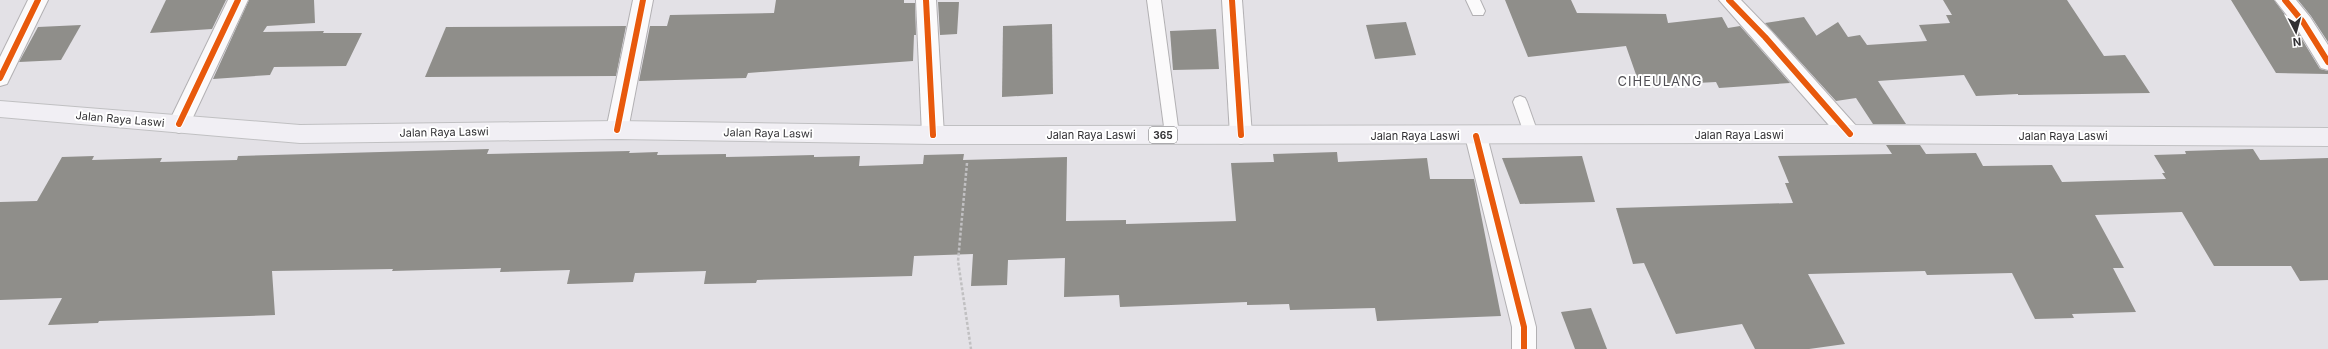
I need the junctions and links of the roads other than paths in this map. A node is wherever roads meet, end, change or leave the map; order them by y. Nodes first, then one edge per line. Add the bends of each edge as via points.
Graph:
1 (38, 0) edge
2 (238, 0) edge
3 (644, 0) edge
4 (926, 0) edge
5 (1154, 0) edge
6 (1232, 0) edge
7 (1729, 0) edge
8 (2286, 0) edge
9 (2328, 62) edge
10 (0, 78) edge
11 (1520, 102) dead end
12 (0, 110) edge
13 (179, 124) junction
14 (617, 130) junction
15 (1172, 134) junction
16 (1850, 134) junction
17 (933, 135) junction
18 (1241, 135) junction
19 (1476, 136) junction
20 (1532, 136) junction
21 (2328, 137) edge
22 (1524, 349) edge

1 - 10 street
2 - 13 street
3 - 14 street
4 - 17 street
5 - 15 lane
6 - 18 street
7 - 16 street
8 - 9 street
11 - 20 lane
12 - 13 main road, Jalan Raya Laswi / 365
13 - 14 main road, Jalan Raya Laswi / 365 via 300,134
14 - 17 main road, Jalan Raya Laswi / 365
15 - 17 main road, Jalan Raya Laswi / 365
15 - 18 main road, Jalan Raya Laswi / 365
16 - 20 main road, Jalan Raya Laswi / 365
16 - 21 main road, Jalan Raya Laswi / 365
18 - 19 main road, Jalan Raya Laswi / 365
19 - 20 main road, Jalan Raya Laswi / 365
19 - 22 street via 1524,327

